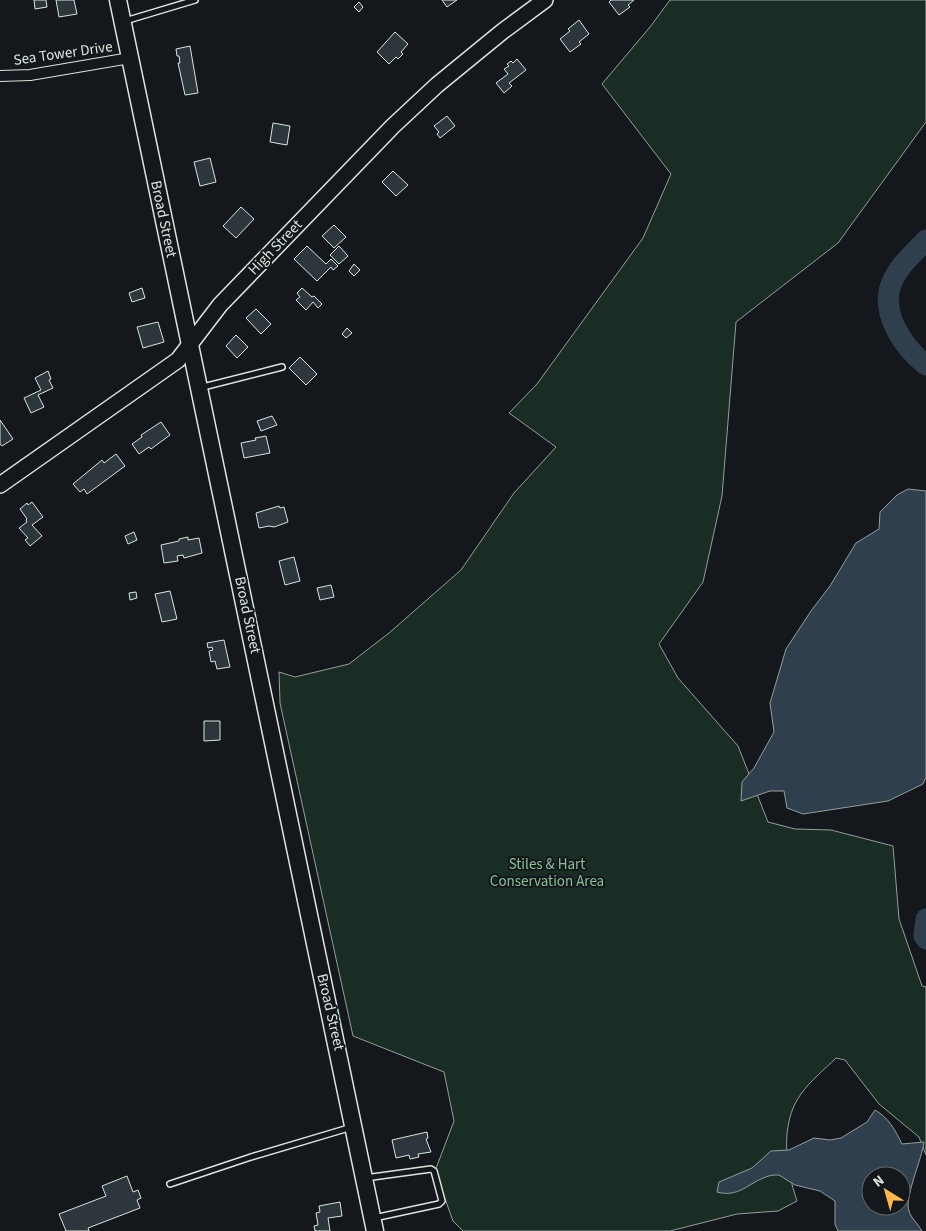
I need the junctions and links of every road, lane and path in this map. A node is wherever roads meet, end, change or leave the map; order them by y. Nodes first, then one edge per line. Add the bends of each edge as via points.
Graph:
1 (118, 0) edge
2 (195, 0) edge
3 (545, 0) edge
4 (122, 22) junction
5 (130, 58) junction
6 (0, 76) edge
7 (191, 343) junction
8 (282, 367) dead end
9 (200, 388) junction
10 (0, 485) edge
11 (355, 1126) junction
12 (365, 1178) junction
13 (170, 1184) dead end
14 (374, 1225) edge

1 - 4 main road, Broad Street
2 - 4 lane
3 - 7 street, High Street via 436,85 393,126 232,292
4 - 5 main road, Broad Street
5 - 6 street, Sea Tower Drive via 30,75
5 - 7 main road, Broad Street
7 - 9 main road, Broad Street
7 - 10 street, High Street via 169,367
8 - 9 lane
9 - 11 main road, Broad Street
11 - 12 main road, Broad Street
11 - 13 lane
12 - 14 main road, Broad Street
12 - 14 lane via 431,1169 442,1201

